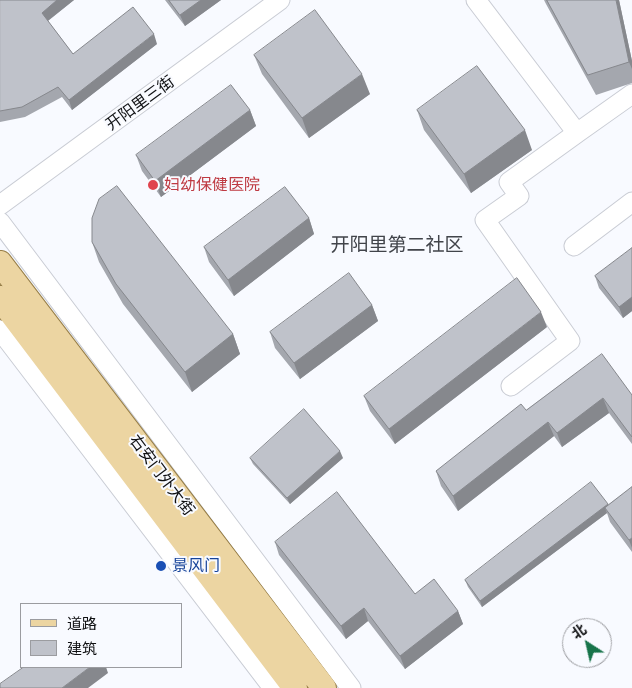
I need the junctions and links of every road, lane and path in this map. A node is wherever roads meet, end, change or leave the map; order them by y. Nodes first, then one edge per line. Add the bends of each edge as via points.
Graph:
1 (280, 0) edge
2 (483, 2) edge
3 (632, 94) edge
4 (576, 133) junction
5 (632, 202) edge
6 (0, 205) edge
7 (0, 222) edge
8 (574, 246) dead end
9 (0, 263) edge
10 (0, 298) edge
11 (0, 330) edge
12 (511, 386) dead end
13 (273, 688) edge
14 (295, 688) edge
15 (324, 688) edge
16 (350, 688) edge

1 - 6 street, 开阳里三街
2 - 4 street
3 - 4 street
4 - 12 street via 509,182 519,196 485,220 570,341
5 - 8 street
7 - 16 street
9 - 15 main road, 右安门外大街
10 - 14 main road, 右安门外大街
11 - 13 street

